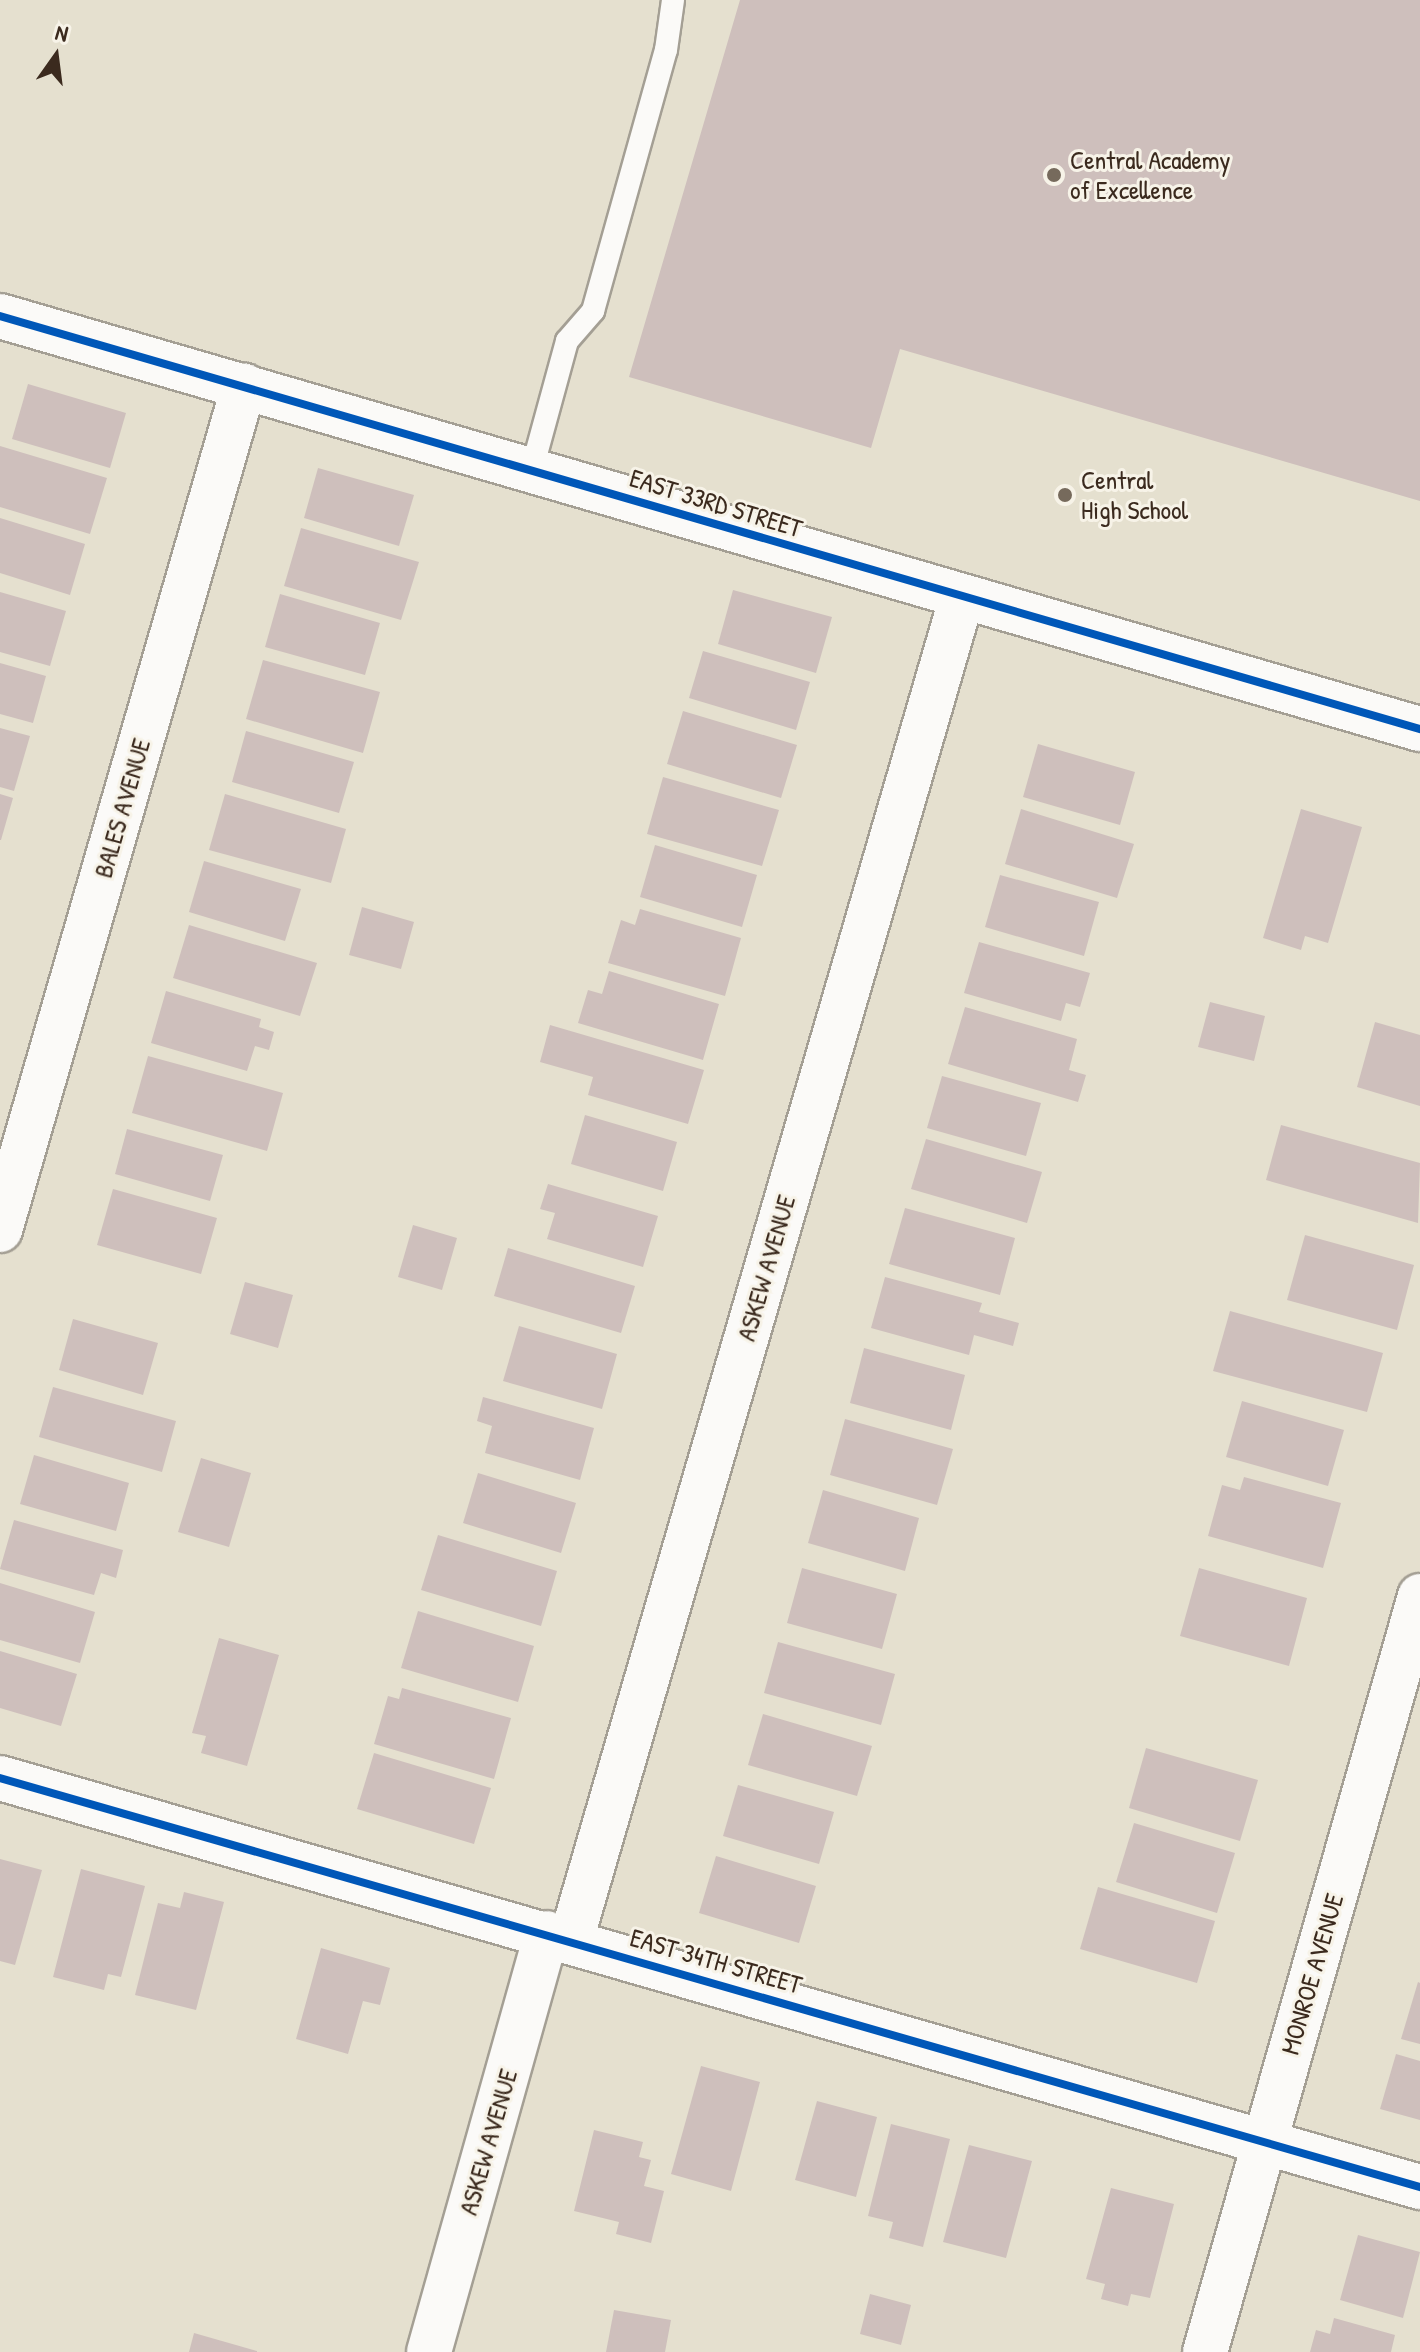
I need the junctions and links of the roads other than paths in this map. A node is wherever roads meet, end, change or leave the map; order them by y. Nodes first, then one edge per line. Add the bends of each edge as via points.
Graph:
1 (673, 0) edge
2 (0, 316) edge
3 (244, 386) junction
4 (532, 469) junction
5 (962, 597) junction
6 (1420, 729) edge
7 (0, 1230) edge
8 (1420, 1596) edge
9 (0, 1778) edge
10 (559, 1936) junction
11 (1264, 2141) junction
12 (1420, 2187) edge
13 (429, 2352) edge
14 (1205, 2352) edge

1 - 4 lane via 666,50 593,311 567,341
2 - 3 street, EAST 33RD STREET
3 - 4 street, EAST 33RD STREET
3 - 7 street, BALES AVENUE
4 - 5 street, EAST 33RD STREET
5 - 6 street, EAST 33RD STREET
5 - 10 street, ASKEW AVENUE
8 - 11 street, MONROE AVENUE
9 - 10 street, EAST 34TH STREET
10 - 11 street, EAST 34TH STREET
10 - 13 street, ASKEW AVENUE
11 - 12 street, EAST 34TH STREET
11 - 14 street, MONROE AVENUE

